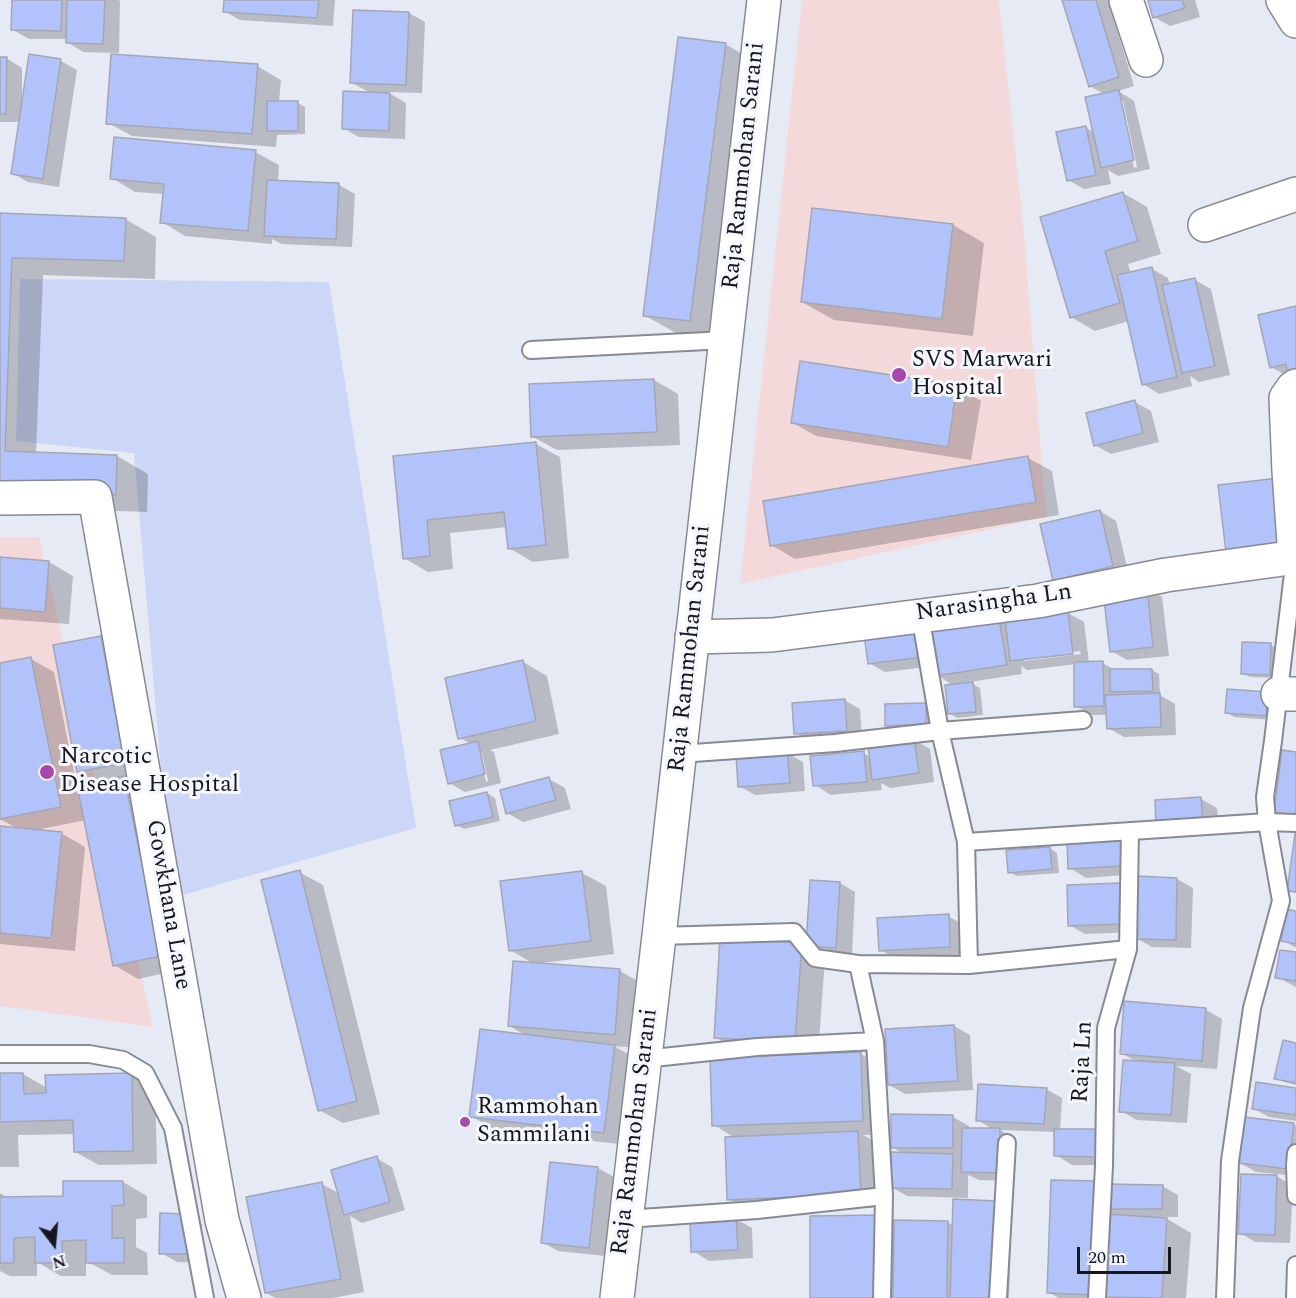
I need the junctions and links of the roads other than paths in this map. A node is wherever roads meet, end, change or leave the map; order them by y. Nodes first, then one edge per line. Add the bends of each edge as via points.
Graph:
1 (764, 0) edge
2 (1126, 0) edge
3 (1282, 0) edge
4 (1296, 21) edge
5 (1146, 60) dead end
6 (1296, 194) edge
7 (1205, 225) dead end
8 (726, 340) junction
9 (531, 350) dead end
10 (1296, 386) edge
11 (0, 498) edge
12 (1296, 557) edge
13 (920, 615) junction
14 (692, 637) junction
15 (1287, 694) edge
16 (1083, 720) dead end
17 (940, 731) junction
18 (679, 754) junction
19 (1267, 822) junction
20 (1296, 823) edge
21 (1130, 831) junction
22 (966, 842) junction
23 (1288, 902) edge
24 (659, 936) junction
25 (1128, 949) junction
26 (858, 964) junction
27 (969, 965) junction
28 (875, 1041) junction
29 (0, 1054) edge
30 (644, 1059) junction
31 (1007, 1143) dead end
32 (1296, 1153) edge
33 (884, 1196) junction
34 (1296, 1196) edge
35 (626, 1219) junction
36 (1296, 1265) edge
37 (205, 1298) edge
38 (244, 1298) edge
39 (617, 1298) edge
40 (882, 1298) edge
41 (998, 1298) edge
42 (1097, 1298) edge
43 (1224, 1298) edge
44 (1295, 1298) edge

1 - 8 street, Raja Rammohan Sarani
2 - 5 street
3 - 4 street
6 - 7 street
8 - 9 lane
8 - 14 street, Raja Rammohan Sarani
10 - 12 street via 1286,398
11 - 38 street, Gowkhana Lane via 94,497 222,1220
12 - 13 street, Narasingha Ln via 1166,575 1038,601
12 - 15 lane
13 - 14 street, Narasingha Ln via 772,634
13 - 17 lane
14 - 18 street, Raja Rammohan Sarani
15 - 19 lane via 1273,741 1264,797
16 - 17 lane
17 - 18 lane
17 - 22 lane
18 - 24 street, Raja Rammohan Sarani
19 - 20 lane
19 - 21 lane
19 - 23 lane
21 - 22 lane
21 - 25 lane, Raja Ln
22 - 27 lane
23 - 43 lane via 1252,1008 1230,1161
24 - 26 lane via 794,932 814,958
24 - 30 street, Raja Rammohan Sarani
25 - 27 lane
25 - 42 lane, Raja Ln via 1106,1028
26 - 27 lane
26 - 28 lane
28 - 30 lane via 757,1047
28 - 33 lane
29 - 37 lane via 89,1054 123,1060 146,1072 173,1128
30 - 35 street, Raja Rammohan Sarani
31 - 41 lane
32 - 34 lane
33 - 35 lane
33 - 40 lane
35 - 39 street, Raja Rammohan Sarani
36 - 44 lane

